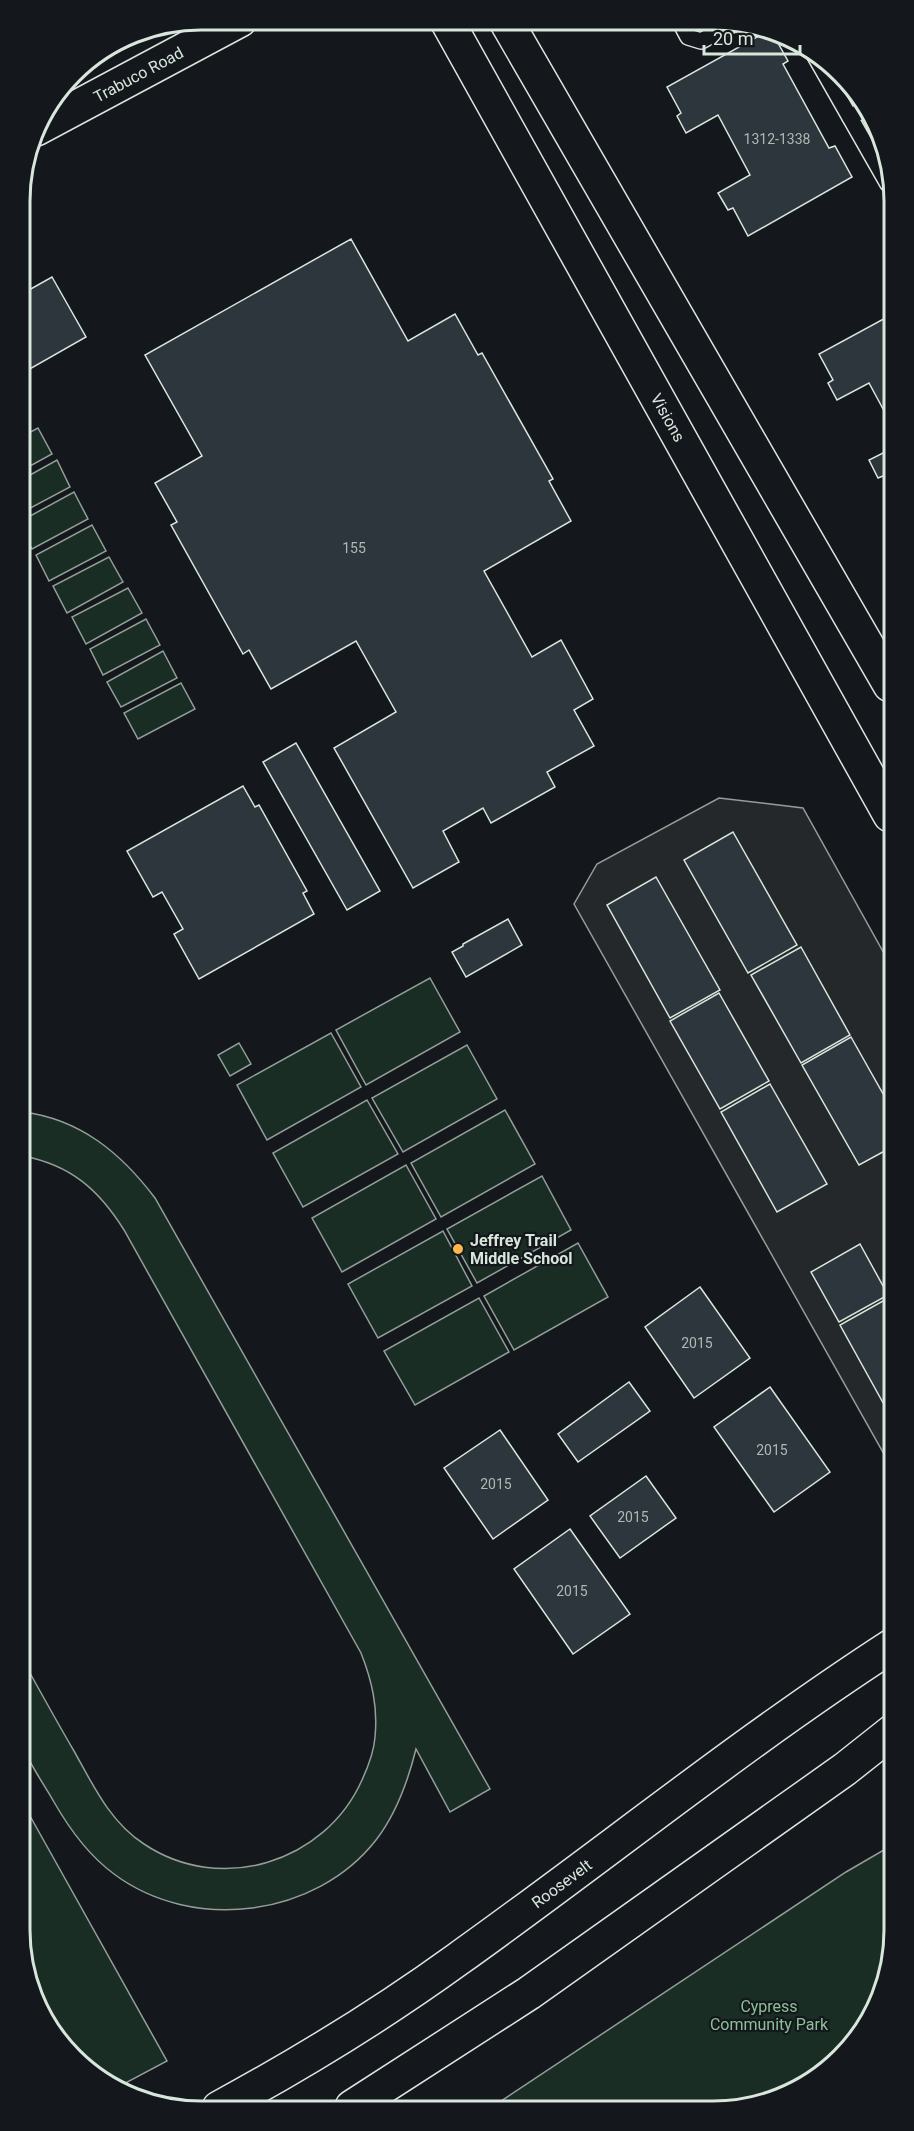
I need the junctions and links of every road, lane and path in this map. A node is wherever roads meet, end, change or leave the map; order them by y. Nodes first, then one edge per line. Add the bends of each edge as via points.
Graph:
1 (221, 30) edge
2 (452, 30) edge
3 (511, 30) edge
4 (684, 30) edge
5 (721, 30) edge
6 (823, 71) edge
7 (859, 112) edge
8 (850, 117) junction
9 (50, 122) edge
10 (882, 173) edge
11 (884, 675) edge
12 (884, 804) edge
13 (884, 1651) edge
14 (884, 1738) edge
15 (232, 2101) edge
16 (361, 2101) edge

1 - 9 street, Trabuco Road
2 - 12 street, Visions
3 - 11 street
4 - 5 lane via 688,37 701,41
6 - 8 lane
7 - 8 lane
8 - 10 lane
13 - 15 street, Roosevelt via 706,1774 460,1958 374,2017
14 - 16 street via 538,1986

